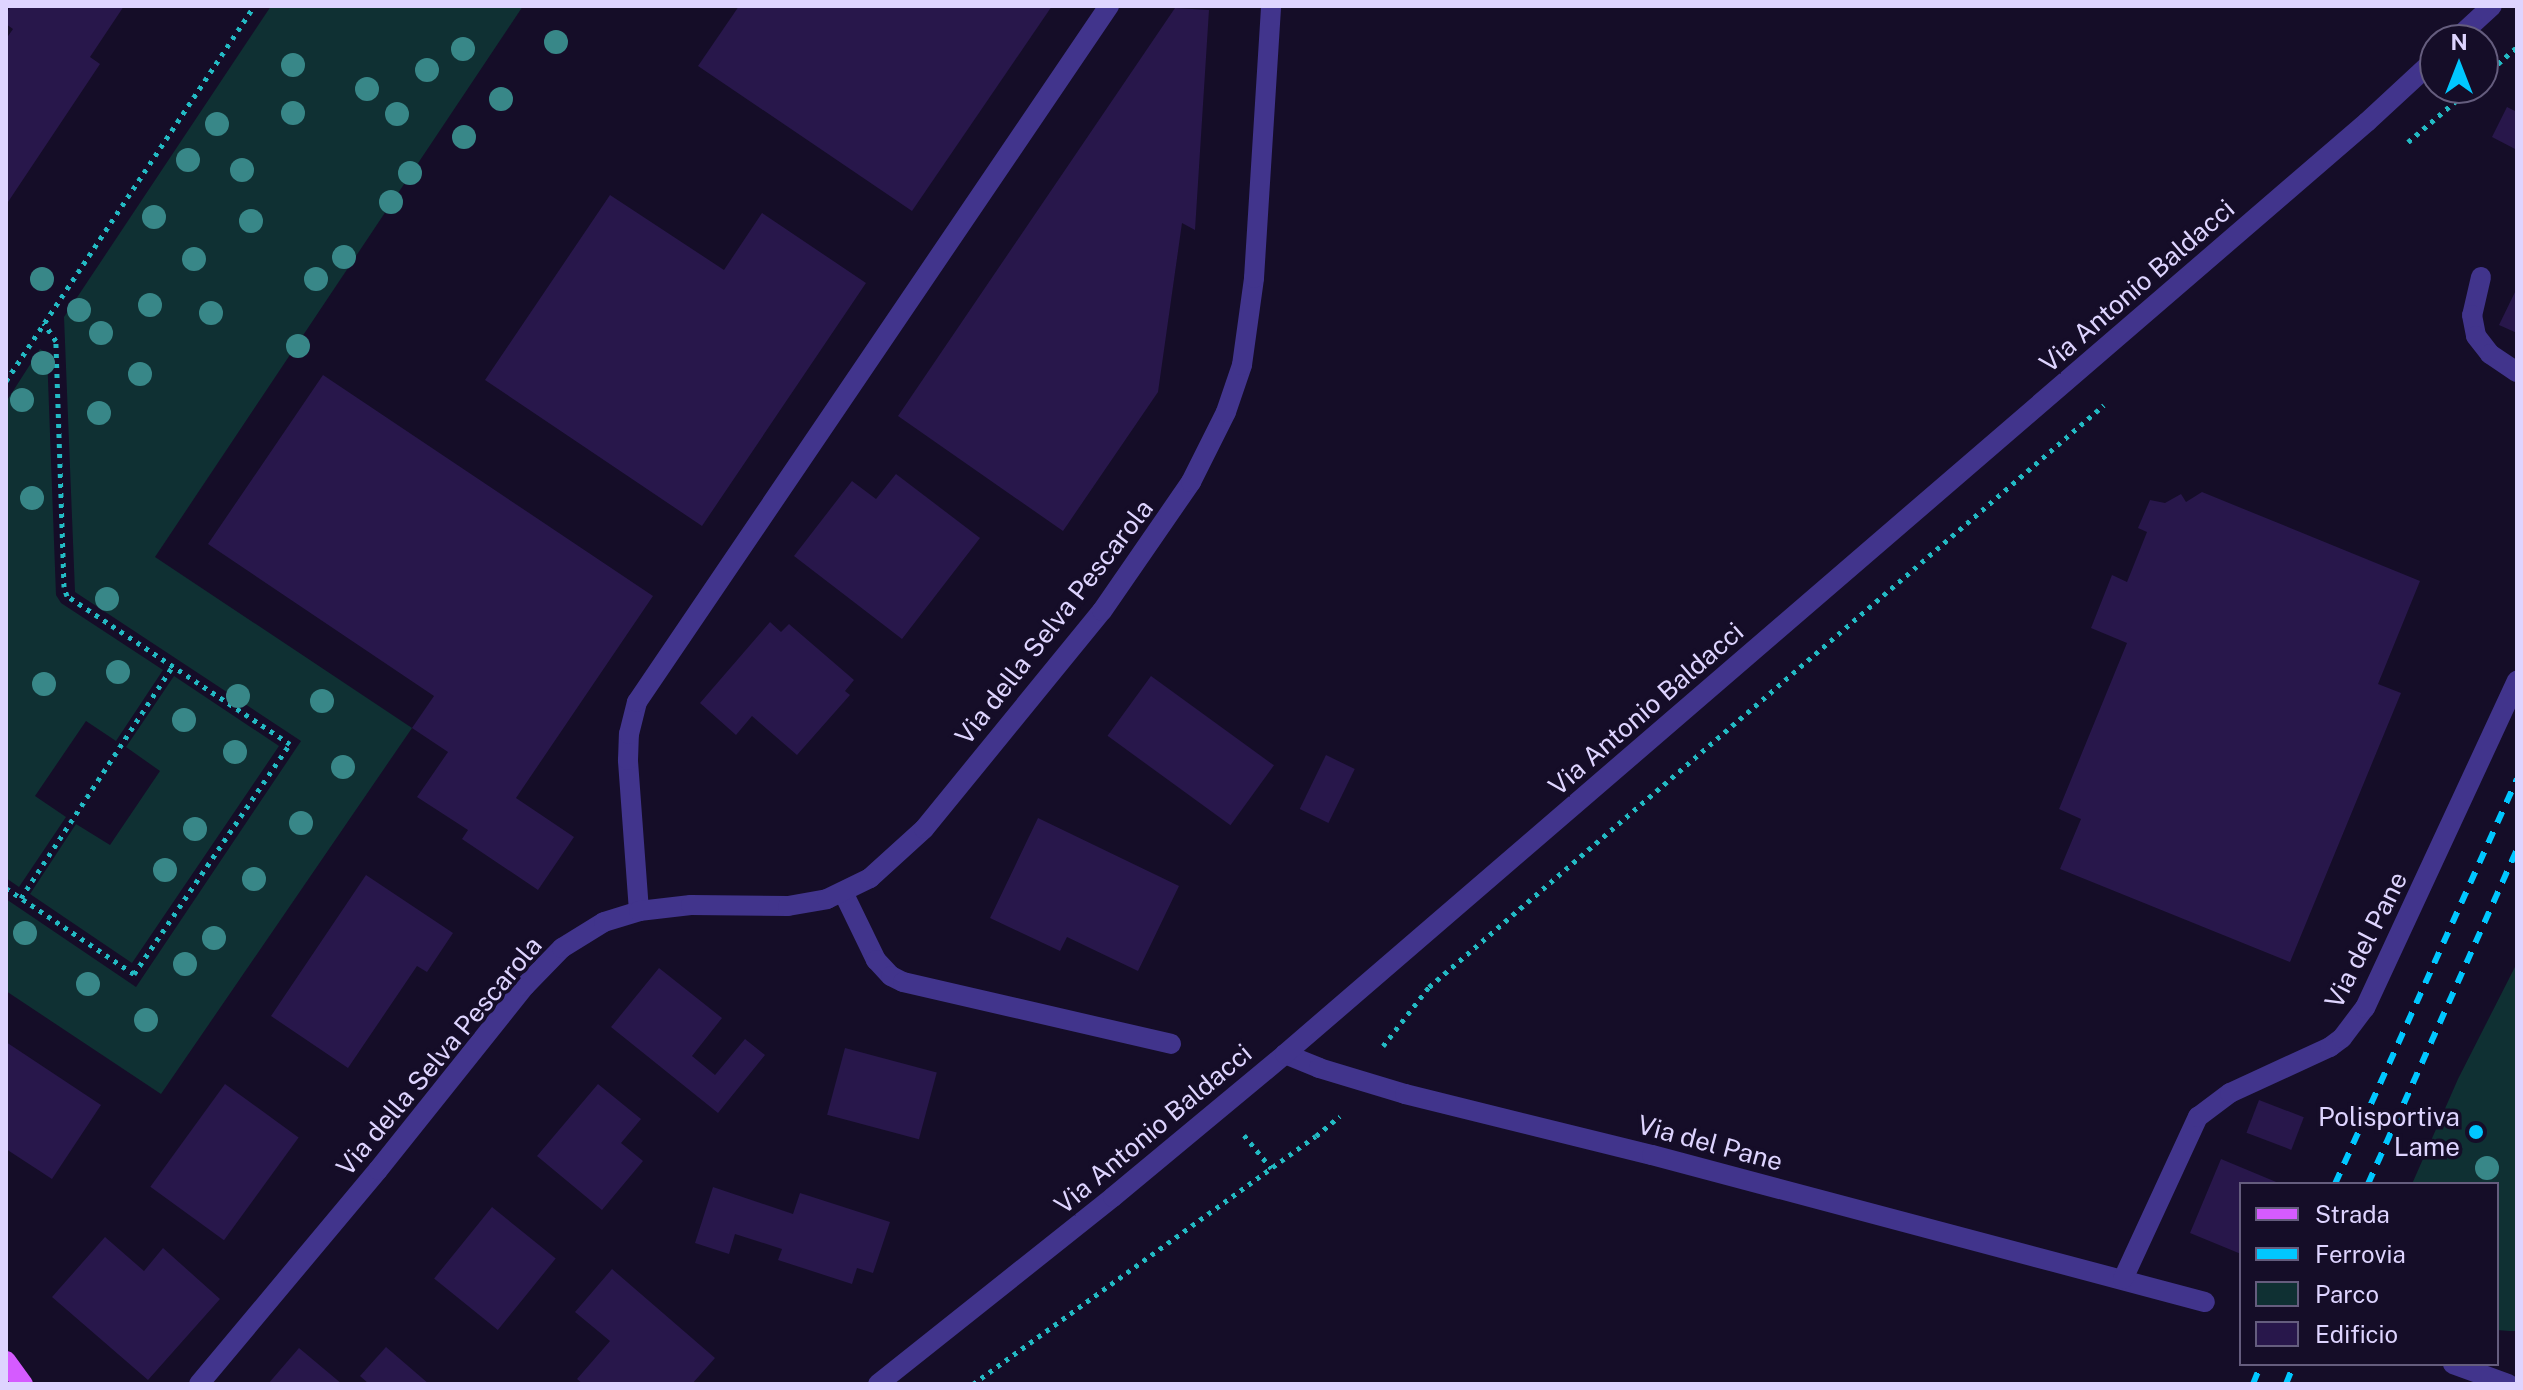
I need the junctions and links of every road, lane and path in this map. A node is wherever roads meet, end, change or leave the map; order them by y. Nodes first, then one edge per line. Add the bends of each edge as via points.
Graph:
1 (254, 6) edge
2 (1109, 6) edge
3 (1271, 6) edge
4 (2492, 6) edge
5 (2472, 24) edge
6 (2517, 47) edge
7 (2499, 63) edge
8 (2419, 74) edge
9 (2452, 104) edge
10 (2405, 144) dead end
11 (2481, 277) dead end
12 (44, 323) junction
13 (2517, 372) edge
14 (6, 381) edge
15 (2110, 400) dead end
16 (173, 666) junction
17 (2517, 681) edge
18 (6, 888) edge
19 (843, 892) junction
20 (21, 898) junction
21 (639, 911) junction
22 (1171, 1044) dead end
23 (1285, 1054) junction
24 (1379, 1054) dead end
25 (1345, 1109) dead end
26 (1244, 1135) dead end
27 (1271, 1168) junction
28 (2123, 1279) junction
29 (2205, 1302) dead end
30 (6, 1361) edge
31 (2458, 1366) edge
32 (23, 1384) edge
33 (199, 1384) edge
34 (878, 1384) edge
35 (973, 1384) edge
36 (2508, 1384) edge

1 - 12 path
2 - 21 street via 637,702 628,760
3 - 19 street, Via della Selva Pescarola via 1247,339 1216,433 1171,514 1055,669 924,829 891,862
4 - 5 street
6 - 7 path
8 - 23 street, Via Antonio Baldacci
9 - 10 path
11 - 13 street via 2472,315 2476,336 2490,354
12 - 14 path
12 - 16 path via 56,341 67,596
15 - 24 path via 1429,987
16 - 20 path
16 - 20 path via 290,744 134,974
17 - 28 street, Via del Pane via 2365,1008 2330,1047 2230,1093 2198,1117
18 - 20 path
19 - 21 street, Via della Selva Pescarola via 788,906 691,905
19 - 22 street via 882,969 903,982
21 - 33 street, Via della Selva Pescarola via 581,934 544,964
23 - 28 street, Via del Pane via 1405,1094
23 - 34 street, Via Antonio Baldacci
25 - 27 path
26 - 27 path
27 - 35 path
28 - 29 street, Via del Pane
30 - 32 main road
31 - 36 street

